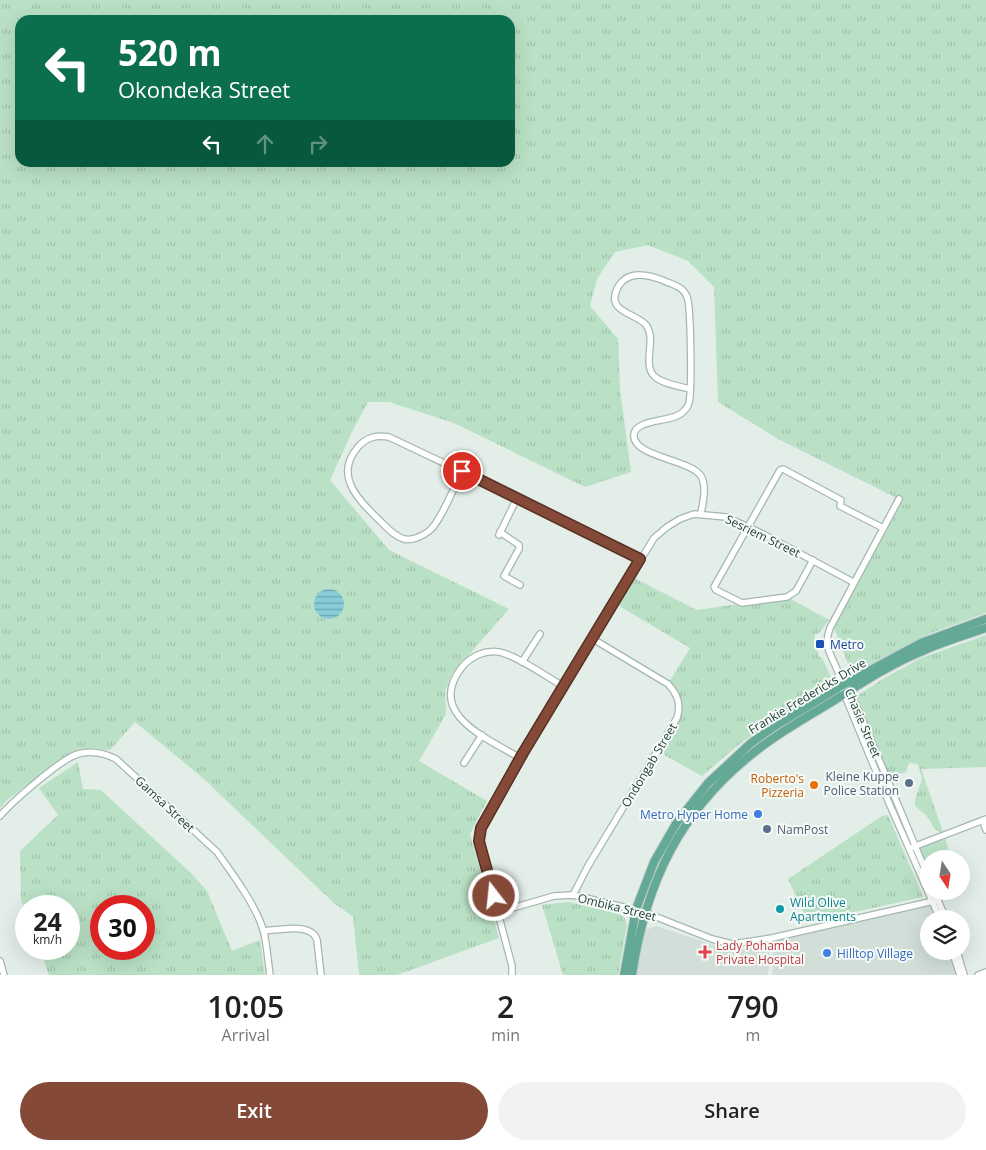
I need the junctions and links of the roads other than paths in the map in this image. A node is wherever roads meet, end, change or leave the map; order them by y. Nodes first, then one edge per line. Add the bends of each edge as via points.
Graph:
1 (690, 388) junction
2 (462, 471) junction
3 (517, 498) junction
4 (899, 499) dead end
5 (701, 513) junction
6 (747, 526) junction
7 (883, 528) junction
8 (640, 559) junction
9 (813, 560) junction
10 (853, 582) junction
11 (520, 585) dead end
12 (986, 619) edge
13 (986, 628) edge
14 (540, 634) dead end
15 (593, 639) junction
16 (522, 662) junction
17 (563, 686) junction
18 (845, 686) junction
19 (482, 735) junction
20 (520, 758) junction
21 (464, 764) dead end
22 (0, 816) edge
23 (984, 820) edge
24 (986, 830) edge
25 (912, 848) junction
26 (920, 863) edge
27 (573, 895) junction
28 (935, 901) junction
29 (938, 910) edge
30 (940, 910) edge
31 (640, 911) junction
32 (499, 912) junction
33 (264, 931) junction
34 (955, 960) edge
35 (960, 960) edge
36 (0, 961) edge
37 (986, 972) edge
38 (4, 975) edge
39 (270, 975) edge
40 (321, 975) edge
41 (512, 975) edge
42 (624, 975) edge
43 (632, 975) edge
44 (960, 975) edge
45 (964, 975) edge
46 (978, 975) edge

1 - 1 street via 687,297 682,289 658,278 647,274 630,276 617,288 616,303 624,313 647,327 650,369 662,381
1 - 5 street via 685,410 673,418 645,423 634,435 641,448 700,475 704,496
2 - 2 street via 389,437 376,435 359,446 350,458 347,470 356,496 394,534 405,539 422,536 435,525
2 - 3 street
3 - 8 street
3 - 11 street via 500,534 519,545 519,549 501,574
4 - 7 street, Chasie Street
5 - 6 street, Sesriem Street via 726,517
5 - 8 street, Sesriem Street via 666,527
6 - 7 street via 778,472 783,470 841,500 840,506
6 - 9 street, Sesriem Street
6 - 9 street via 714,586 735,601 746,603 792,594
7 - 10 street, Chasie Street
8 - 15 street, Sesriem Street
9 - 10 street, Sesriem Street
10 - 18 street, Chasie Street via 826,641
12 - 18 main road, Frankie Fredericks Drive via 921,642
13 - 18 main road, Frankie Fredericks Drive via 924,650
14 - 16 street
15 - 17 street, Sesriem Street
15 - 27 street, Ondongab Street via 668,684 677,695 680,710
16 - 17 street
16 - 19 street via 501,652 482,653 470,658 455,678 450,695 453,710 461,721
17 - 20 street, Sesriem Street
18 - 25 street, Chasie Street
18 - 31 main road, Frankie Fredericks Drive via 768,742 718,785 672,846
19 - 20 street
19 - 21 street
20 - 32 street, Sesriem Street via 479,834
22 - 33 street, Gamsa Street via 18,798 76,754 105,753 116,759 217,852 253,907
23 - 24 street
23 - 25 street
25 - 26 street, Chasie Street
25 - 28 street, Chasie Street
27 - 31 street, Ombika Street
27 - 32 street, Ombika Street via 554,896
28 - 29 street, Chasie Street
28 - 30 street, Chasie Street
28 - 31 street, Ombika Street via 732,944
31 - 42 main road, Frankie Fredericks Drive
31 - 43 main road, Frankie Fredericks Drive
32 - 41 street, Sesriem Street
33 - 39 street, Gamsa Street
33 - 40 street via 301,928 312,932 317,940
34 - 44 street
35 - 45 street
36 - 38 street
37 - 46 street

